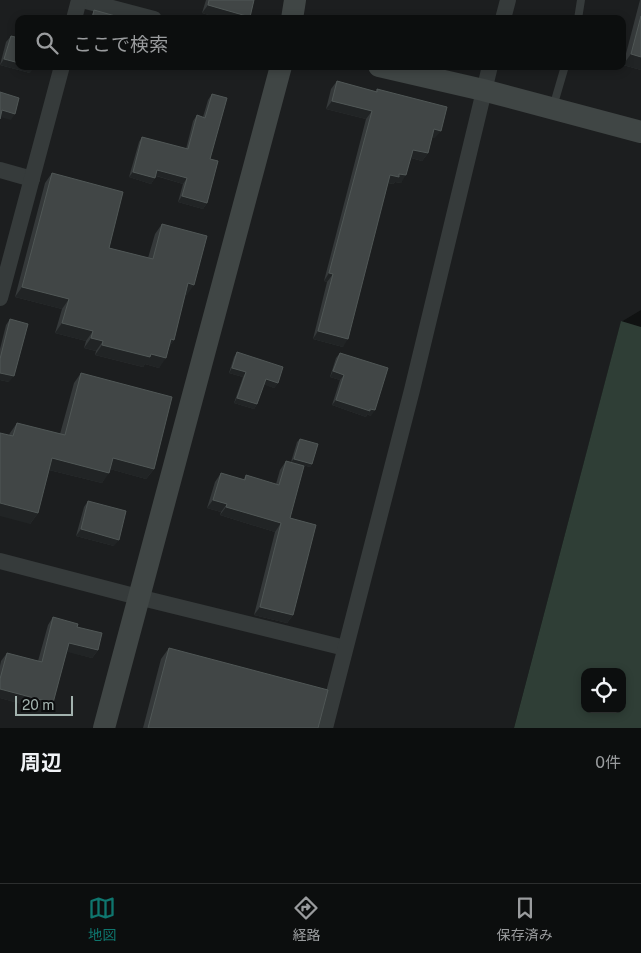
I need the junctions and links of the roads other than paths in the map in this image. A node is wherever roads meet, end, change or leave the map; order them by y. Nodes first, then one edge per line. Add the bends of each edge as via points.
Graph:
1 (80, 0) edge
2 (296, 0) edge
3 (508, 0) edge
4 (581, 0) edge
5 (75, 15) edge
6 (138, 15) edge
7 (293, 15) edge
8 (504, 15) edge
9 (579, 15) edge
10 (61, 70) edge
11 (279, 70) edge
12 (396, 70) edge
13 (489, 70) edge
14 (564, 70) edge
15 (483, 90) junction
16 (553, 108) junction
17 (641, 132) edge
18 (0, 170) edge
19 (32, 179) junction
20 (0, 298) edge
21 (0, 561) edge
22 (138, 598) junction
23 (345, 648) junction
24 (104, 728) edge
25 (325, 728) edge

1 - 5 street
1 - 6 street
2 - 7 street
3 - 8 street
4 - 9 lane
10 - 19 street
11 - 22 street
12 - 15 street
13 - 15 street
14 - 16 lane
15 - 16 street
15 - 23 street via 412,390
16 - 17 street
18 - 19 street
19 - 20 street
21 - 22 street
22 - 23 street
22 - 24 street
23 - 25 street

